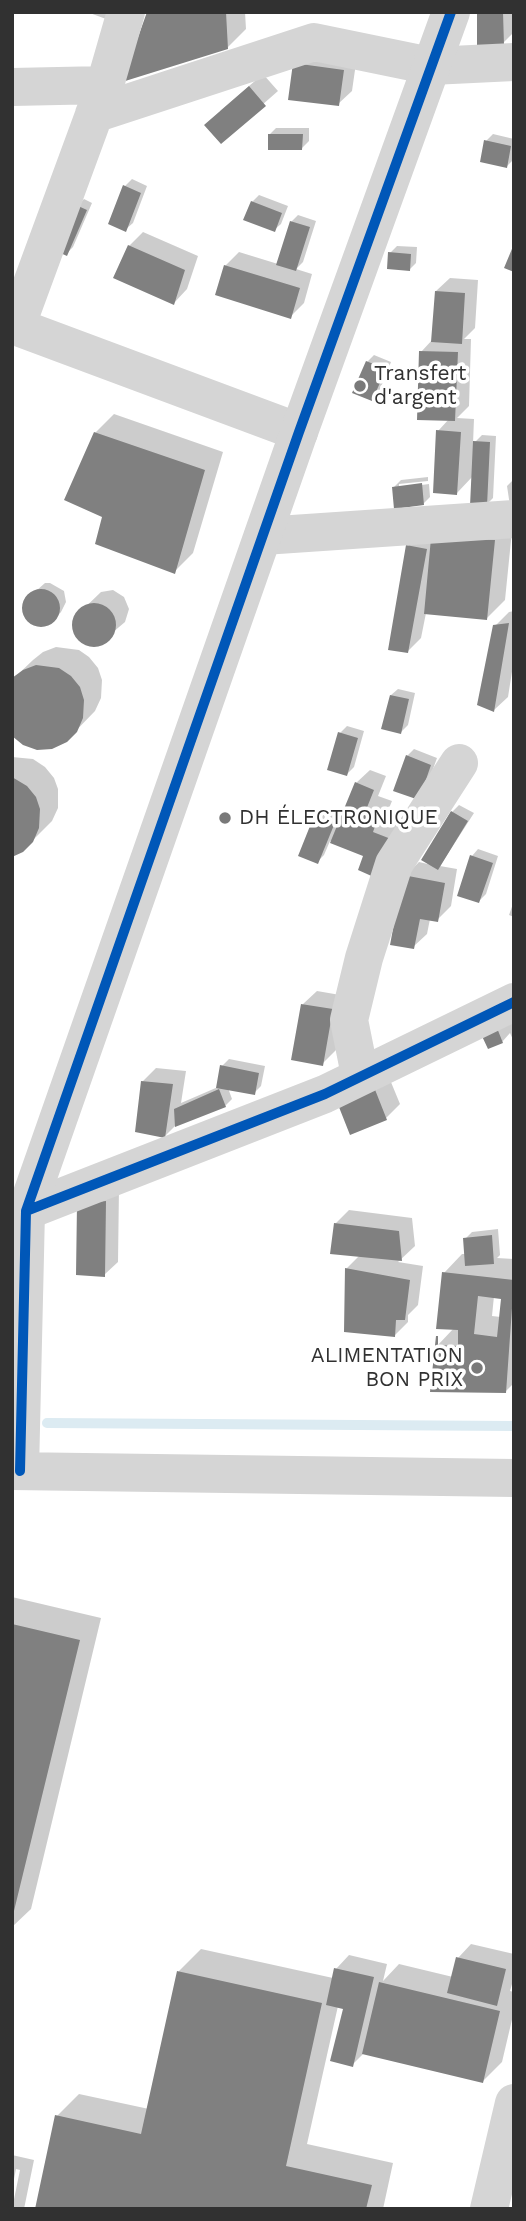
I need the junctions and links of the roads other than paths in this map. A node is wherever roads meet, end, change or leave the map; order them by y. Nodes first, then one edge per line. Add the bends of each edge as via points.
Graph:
1 (126, 12) edge
2 (451, 12) edge
3 (514, 62) edge
4 (431, 66) junction
5 (12, 87) edge
6 (100, 99) junction
7 (14, 326) edge
8 (299, 432) junction
9 (514, 519) edge
10 (263, 536) junction
11 (459, 763) dead end
12 (514, 1002) edge
13 (360, 1075) junction
14 (26, 1211) junction
15 (16, 1471) edge
16 (514, 1478) edge
17 (514, 2103) edge
18 (489, 2209) edge

1 - 6 street
2 - 4 street
3 - 4 street
4 - 6 street via 314,42
4 - 8 street
5 - 6 street
6 - 7 street
7 - 8 street
8 - 10 street
9 - 10 street
10 - 14 street
11 - 13 street via 394,864 364,958 349,1020
12 - 13 street
13 - 14 street via 325,1094
14 - 15 street
15 - 16 street
17 - 18 street

